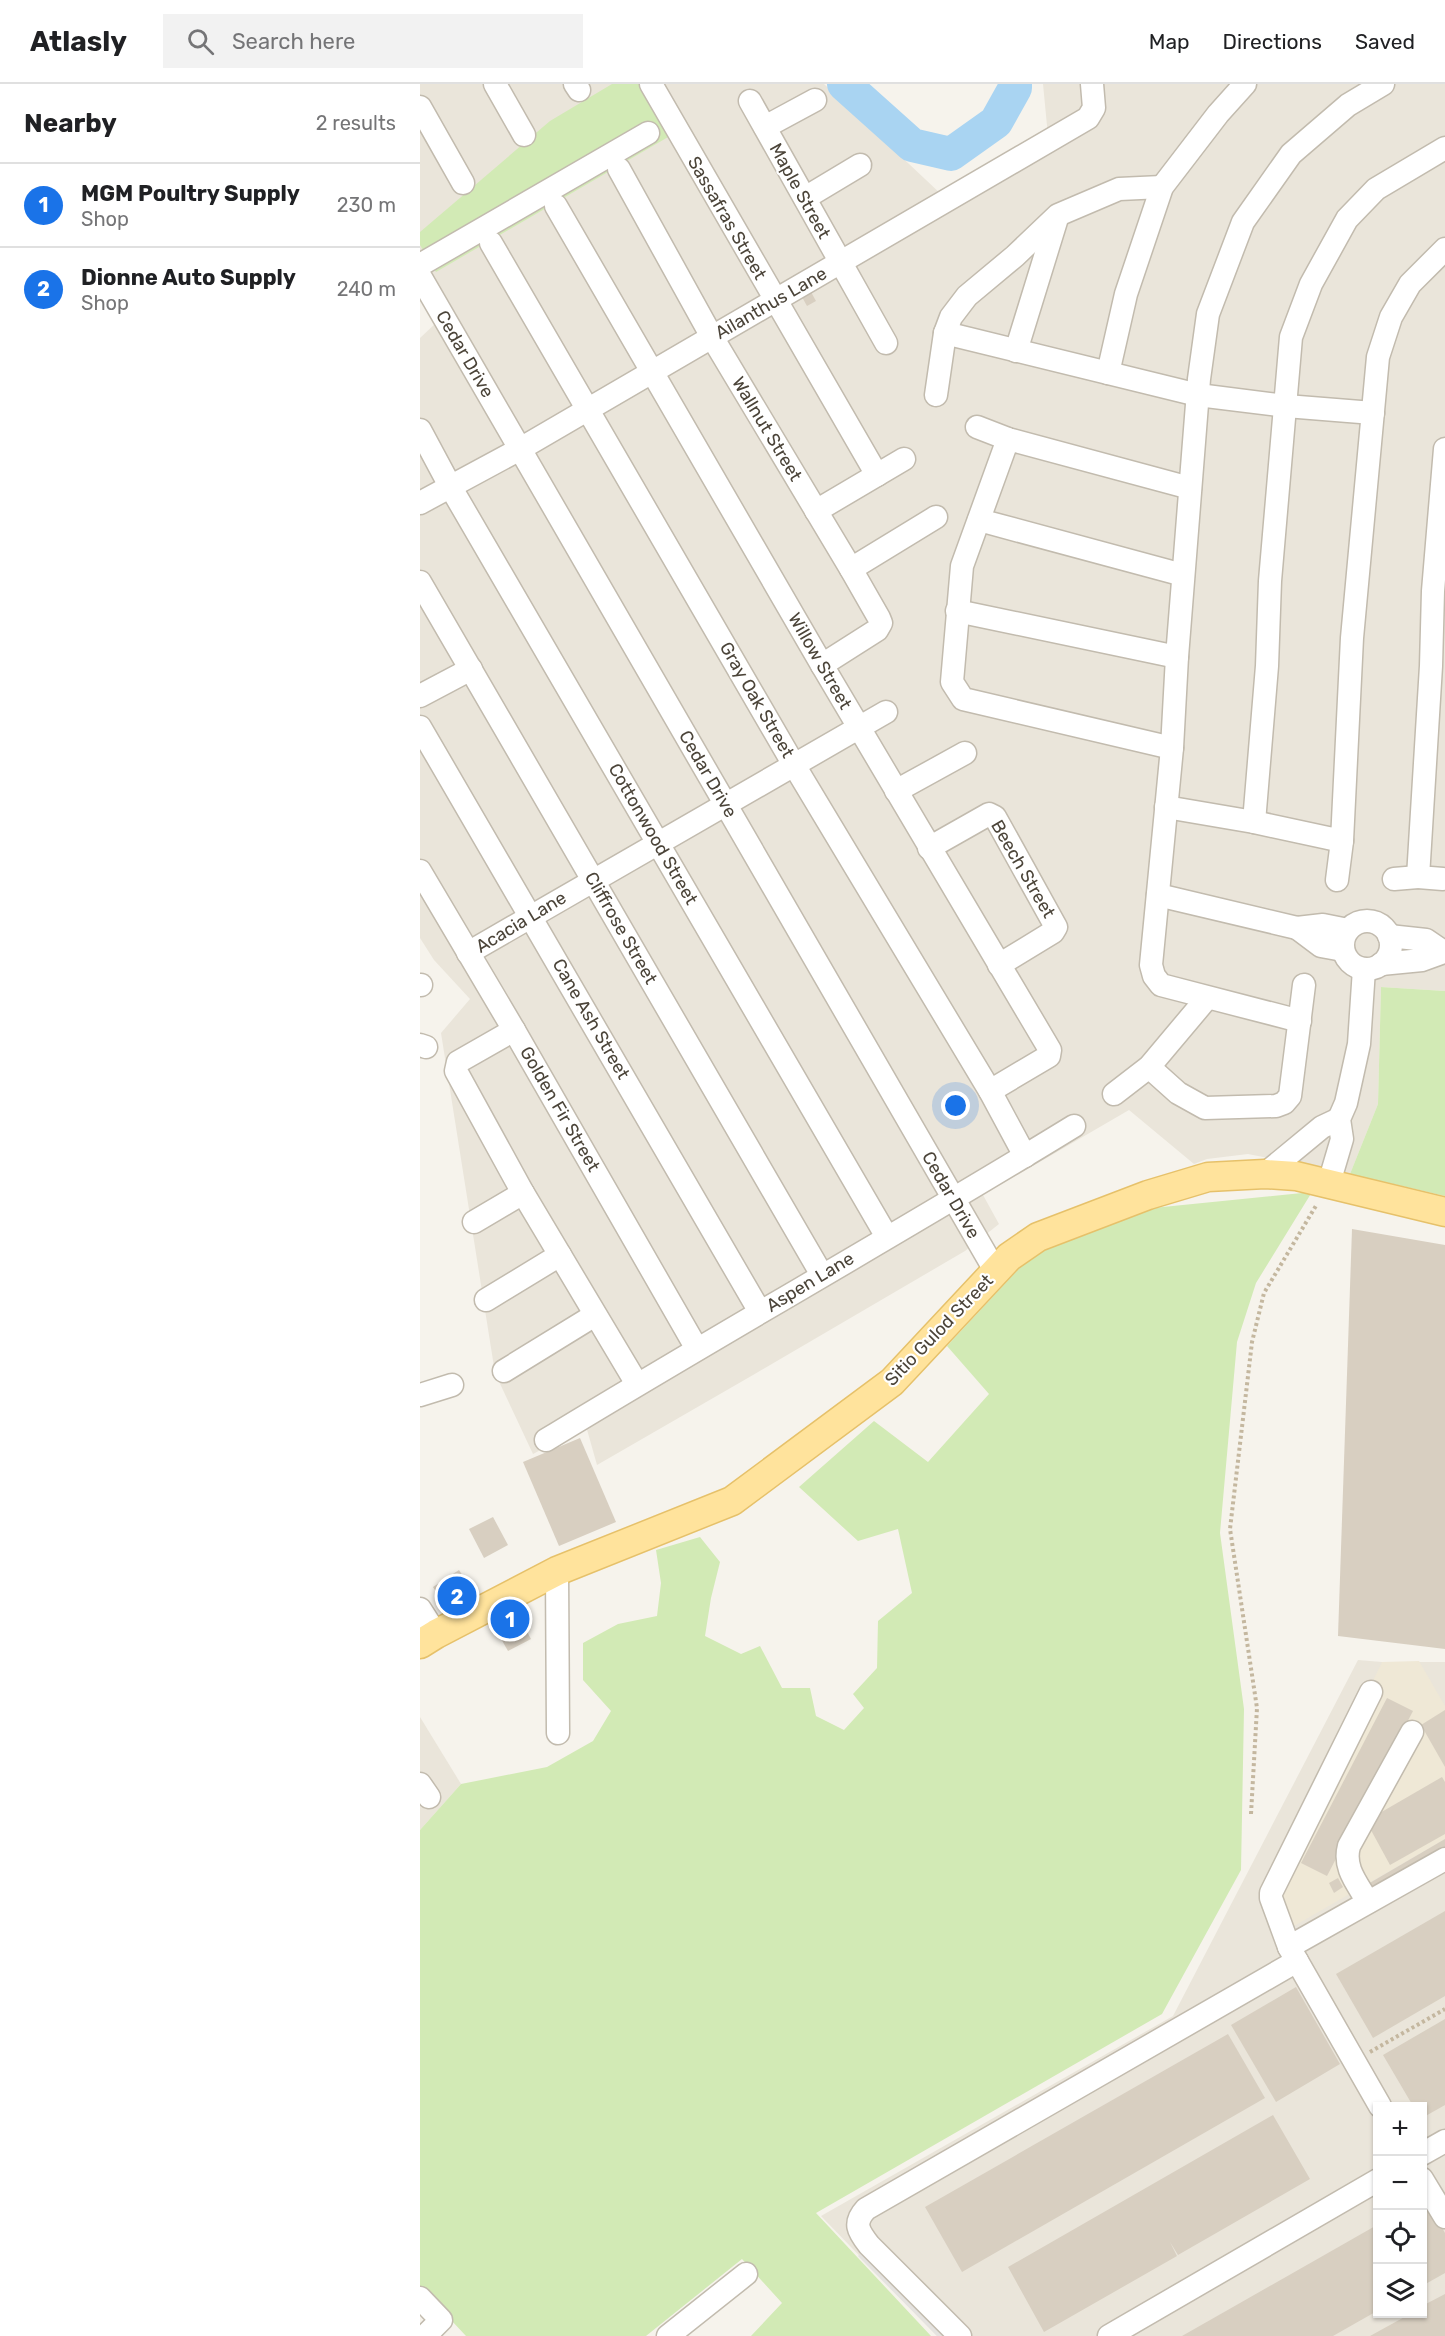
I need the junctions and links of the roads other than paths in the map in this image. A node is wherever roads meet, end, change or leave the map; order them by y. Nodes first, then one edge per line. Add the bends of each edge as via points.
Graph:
1 (495, 84) edge
2 (651, 84) edge
3 (1092, 84) edge
4 (1245, 84) edge
5 (1383, 84) edge
6 (814, 100) dead end
7 (750, 101) dead end
8 (420, 107) edge
9 (765, 127) junction
10 (648, 133) dead end
11 (524, 135) dead end
12 (1445, 148) edge
13 (860, 165) dead end
14 (619, 169) dead end
15 (463, 183) dead end
16 (1162, 187) junction
17 (805, 198) junction
18 (556, 206) dead end
19 (1058, 215) junction
20 (491, 243) dead end
21 (1445, 249) edge
22 (839, 263) junction
23 (420, 266) edge
24 (420, 276) edge
25 (775, 301) junction
26 (945, 333) junction
27 (712, 337) junction
28 (886, 343) dead end
29 (1016, 351) junction
30 (651, 373) junction
31 (1108, 373) junction
32 (936, 395) dead end
33 (1198, 395) junction
34 (1286, 406) junction
35 (588, 409) junction
36 (1373, 414) junction
37 (977, 427) dead end
38 (420, 430) edge
39 (1008, 439) junction
40 (520, 449) junction
41 (1445, 449) edge
42 (904, 459) dead end
43 (877, 475) junction
44 (450, 486) junction
45 (1190, 488) junction
46 (420, 503) edge
47 (816, 511) junction
48 (936, 517) dead end
49 (1442, 519) edge
50 (979, 520) junction
51 (851, 569) junction
52 (1183, 575) junction
53 (420, 582) edge
54 (1439, 591) edge
55 (957, 611) junction
56 (1177, 657) junction
57 (822, 666) junction
58 (1438, 667) edge
59 (471, 669) junction
60 (420, 696) edge
61 (886, 712) dead end
62 (420, 727) edge
63 (859, 728) junction
64 (1172, 748) junction
65 (965, 753) dead end
66 (794, 765) junction
67 (896, 791) junction
68 (725, 804) junction
69 (1166, 807) junction
70 (1254, 822) junction
71 (1341, 841) junction
72 (658, 843) junction
73 (929, 848) junction
74 (420, 871) edge
75 (1418, 877) junction
76 (593, 879) junction
77 (1394, 879) dead end
78 (1443, 879) dead end
79 (1336, 880) dead end
80 (1158, 895) junction
81 (531, 916) junction
82 (1389, 936) junction
83 (1346, 940) junction
84 (1444, 952) edge
85 (468, 953) junction
86 (999, 964) junction
87 (1373, 967) junction
88 (1304, 985) dead end
89 (1207, 998) junction
90 (1300, 1021) junction
91 (514, 1030) junction
92 (1149, 1067) junction
93 (990, 1091) junction
94 (1114, 1094) dead end
95 (1339, 1119) junction
96 (1074, 1126) dead end
97 (1025, 1156) junction
98 (1265, 1174) junction
99 (1329, 1182) junction
100 (524, 1193) junction
101 (953, 1200) junction
102 (1445, 1212) edge
103 (474, 1222) dead end
104 (887, 1237) junction
105 (560, 1255) junction
106 (996, 1272) junction
107 (822, 1275) junction
108 (486, 1300) dead end
109 (760, 1312) junction
110 (595, 1315) junction
111 (697, 1349) junction
112 (504, 1371) dead end
113 (637, 1384) junction
114 (452, 1385) dead end
115 (420, 1395) edge
116 (546, 1440) dead end
117 (557, 1571) junction
118 (420, 1609) edge
119 (428, 1639) edge
120 (1371, 1692) dead end
121 (1412, 1732) dead end
122 (558, 1733) dead end
123 (1445, 1859) edge
124 (1368, 1902) junction
125 (1293, 1954) junction
126 (1378, 2102) edge
127 (1445, 2141) edge
128 (1427, 2151) edge
129 (1373, 2182) edge
130 (1427, 2187) edge
131 (1445, 2217) edge
132 (746, 2274) dead end
133 (420, 2298) edge
134 (425, 2336) edge
135 (668, 2336) edge
136 (960, 2336) edge
137 (1109, 2336) edge

1 - 11 street
2 - 25 street, Sassafras Street
3 - 22 street, Ailanthus Lane via 1094,108 1088,118
4 - 16 street
5 - 33 street via 1348,105 1291,154 1243,222 1208,314
6 - 9 street
7 - 9 street, Maple Street
8 - 15 street
9 - 17 street, Maple Street
10 - 23 street
12 - 34 street via 1376,189 1347,219 1311,284 1291,337
13 - 17 street
14 - 27 street, Wallnut Street
16 - 19 street via 1119,189
16 - 31 street via 1126,294
17 - 22 street, Maple Street
18 - 30 street, Willow Street
19 - 26 street via 968,296 951,317
19 - 29 street
20 - 35 street, Gray Oak Street
21 - 36 street via 1410,284 1391,317 1378,357
22 - 25 street, Ailanthus Lane
22 - 28 street, Maple Street
24 - 40 street, Cedar Drive
25 - 27 street, Ailanthus Lane
25 - 43 street, Sassafras Street
26 - 29 street
26 - 32 street
27 - 30 street, Ailanthus Lane
27 - 47 street, Wallnut Street
29 - 31 street
30 - 35 street, Ailanthus Lane
30 - 57 street, Willow Street
31 - 33 street
33 - 34 street
33 - 45 street
34 - 36 street
34 - 70 street
35 - 40 street, Ailanthus Lane
35 - 66 street, Gray Oak Street
36 - 71 street via 1352,638
37 - 39 street
38 - 44 street, Cottonwood Street
39 - 45 street
39 - 50 street
40 - 44 street, Ailanthus Lane
40 - 68 street, Cedar Drive
41 - 49 street
42 - 43 street
43 - 47 street
44 - 46 street, Ailanthus Lane
44 - 72 street, Cottonwood Street
45 - 52 street
47 - 51 street, Wallnut Street
48 - 51 street
49 - 54 street
50 - 52 street
50 - 55 street via 962,566
51 - 57 street, Wallnut Street via 881,623 877,630
52 - 56 street
53 - 59 street, Cliffrose Street
54 - 58 street
55 - 56 street
55 - 64 street via 952,682 963,699
56 - 64 street
57 - 63 street, Willow Street
58 - 75 street
59 - 60 street
59 - 76 street, Cliffrose Street
61 - 63 street, Acacia Lane
62 - 81 street, Cane Ash Street
63 - 66 street, Acacia Lane
63 - 67 street, Willow Street
64 - 69 street
65 - 67 street
66 - 68 street, Acacia Lane
66 - 93 street, Gray Oak Street
67 - 73 street, Willow Street
68 - 72 street, Acacia Lane
68 - 101 street, Cedar Drive
69 - 70 street
69 - 80 street
70 - 71 street
71 - 79 street
72 - 76 street, Acacia Lane
72 - 104 street, Cottonwood Street
73 - 86 street, Willow Street
73 - 86 street, Beech Street via 989,814 995,817 1056,927
74 - 85 street, Golden Fir Street
75 - 77 street
75 - 78 street
76 - 81 street, Acacia Lane
76 - 107 street, Cliffrose Street
80 - 83 street via 1296,928 1323,925
80 - 89 street via 1151,965 1154,976 1161,985
81 - 85 street, Acacia Lane
81 - 109 street, Cane Ash Street
82 - 83 street via 1381,925 1367,921 1360,922
82 - 84 street via 1426,940
82 - 87 street via 1390,951
83 - 87 street via 1353,965
84 - 87 street via 1422,960
85 - 91 street, Golden Fir Street
86 - 93 street, Willow Street via 1050,1054
87 - 95 street via 1346,1103
88 - 90 street
89 - 90 street
89 - 92 street
90 - 92 street via 1290,1096 1276,1106 1205,1108 1178,1093
91 - 100 street via 458,1062 456,1071
91 - 111 street, Golden Fir Street
92 - 94 street
93 - 97 street, Gray Oak Street
95 - 98 street via 1322,1127
95 - 99 street via 1342,1139
96 - 97 street, Aspen Lane
97 - 101 street, Aspen Lane
98 - 99 main road, Sitio Gulod Street
98 - 106 main road, Sitio Gulod Street via 1208,1177 1148,1195 1038,1237 1009,1257
99 - 102 main road, Sitio Gulod Street
100 - 103 street
100 - 105 street
101 - 104 street, Aspen Lane
101 - 106 street, Cedar Drive
104 - 107 street, Aspen Lane
105 - 108 street
105 - 110 street
106 - 117 main road, Sitio Gulod Street via 892,1382 732,1501
107 - 109 street, Aspen Lane
109 - 111 street, Aspen Lane
110 - 112 street
110 - 113 street
111 - 113 street, Aspen Lane
113 - 116 street, Aspen Lane
114 - 115 street
117 - 119 main road, Sitio Gulod Street
117 - 122 street
118 - 119 street
120 - 125 street via 1271,1893
121 - 124 street via 1349,1846 1347,1864
123 - 124 street
124 - 125 street
125 - 126 street
125 - 136 street via 861,2214 857,2220 860,2234
127 - 128 street
129 - 137 street
130 - 131 street
132 - 135 street
133 - 134 street via 441,2320

